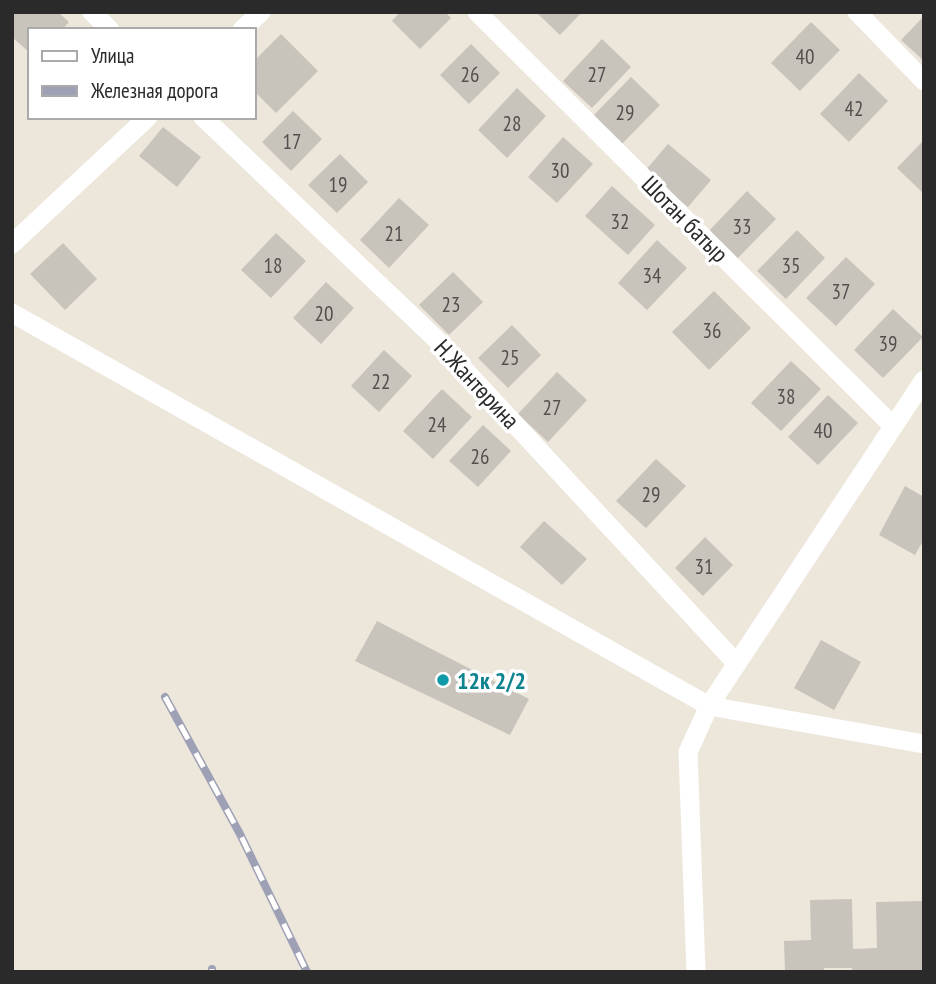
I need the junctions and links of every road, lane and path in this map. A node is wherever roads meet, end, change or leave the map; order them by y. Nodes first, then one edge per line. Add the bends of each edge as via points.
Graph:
1 (92, 12) edge
2 (261, 12) edge
3 (477, 12) edge
4 (857, 12) edge
5 (108, 28) edge
6 (244, 28) edge
7 (924, 81) edge
8 (146, 119) edge
9 (205, 119) edge
10 (12, 244) edge
11 (12, 313) edge
12 (924, 380) edge
13 (893, 426) junction
14 (737, 664) junction
15 (709, 706) junction
16 (924, 744) edge
17 (696, 972) edge

1 - 5 street
2 - 6 street
3 - 13 street, Шотан батыр
4 - 7 street
8 - 10 street
9 - 14 street, Н.Жантөрина via 436,339
11 - 15 street
12 - 13 street
13 - 14 street
14 - 15 street
15 - 16 street
15 - 17 street via 688,752

